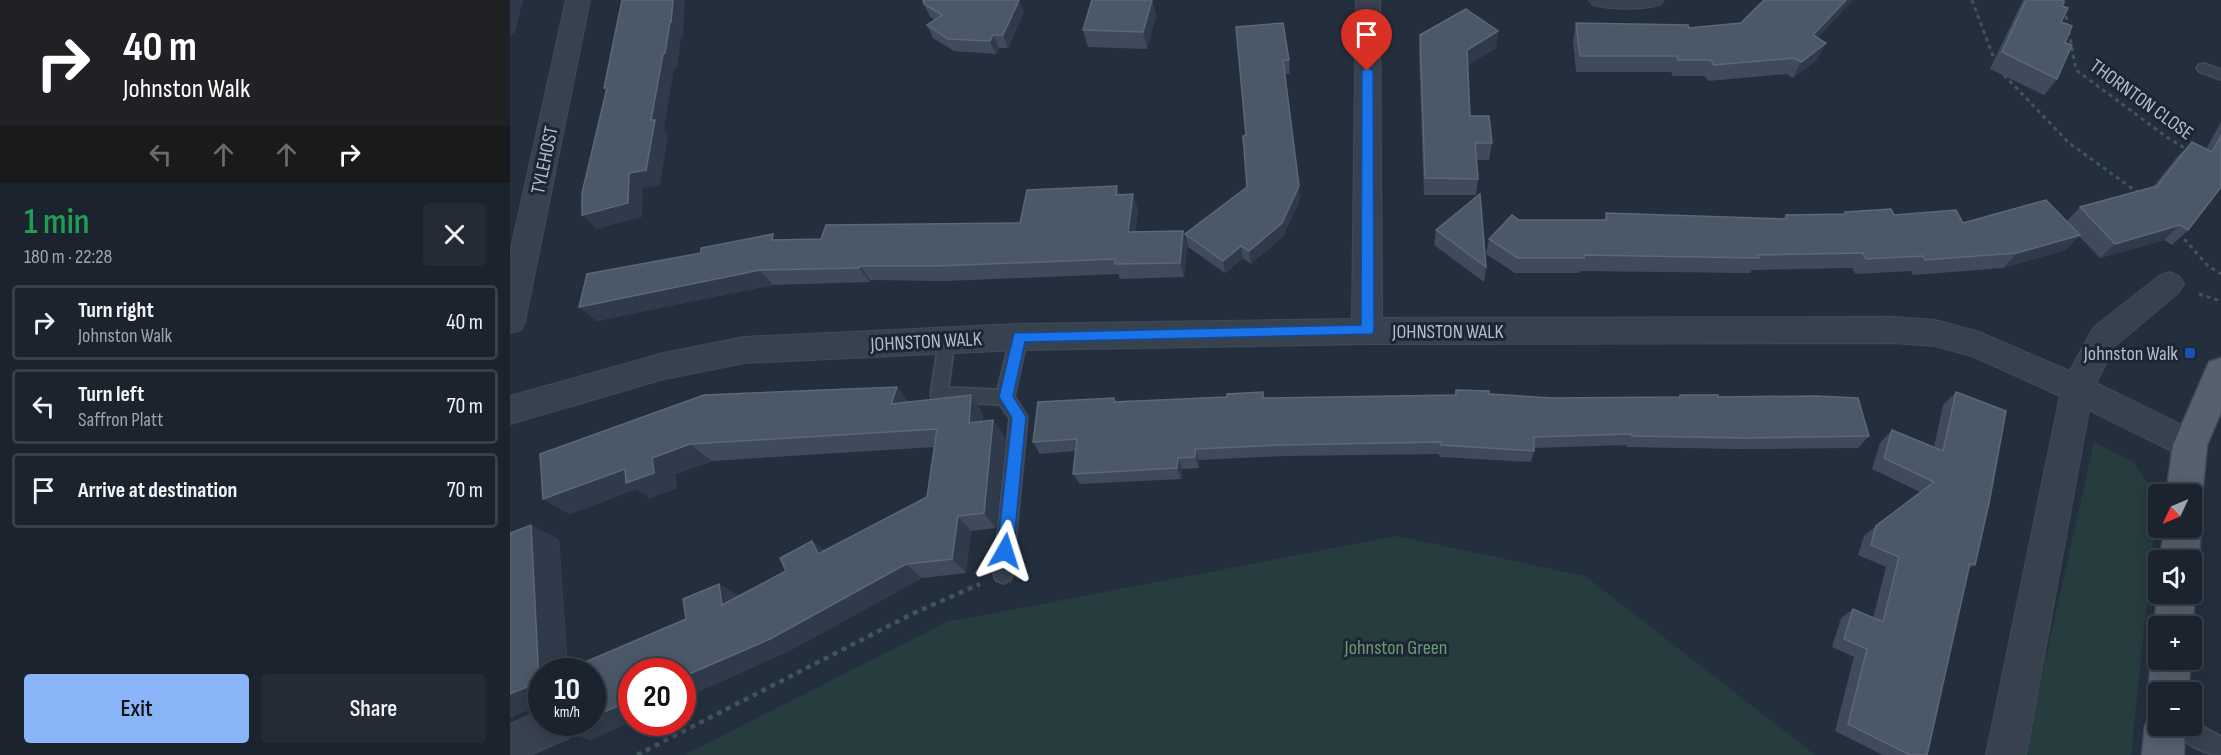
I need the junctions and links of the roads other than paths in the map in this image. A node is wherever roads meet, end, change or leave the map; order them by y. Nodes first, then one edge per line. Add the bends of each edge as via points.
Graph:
1 (579, 0) edge
2 (1368, 0) edge
3 (1601, 0) edge
4 (1652, 0) edge
5 (2204, 68) dead end
6 (2221, 75) edge
7 (2169, 284) dead end
8 (510, 321) edge
9 (1367, 331) junction
10 (1019, 337) junction
11 (946, 341) junction
12 (2221, 372) edge
13 (2077, 389) junction
14 (1005, 397) junction
15 (510, 410) edge
16 (2190, 445) junction
17 (2185, 484) edge
18 (1003, 574) road end
19 (528, 736) edge
20 (2164, 736) edge
21 (2199, 736) edge
22 (510, 744) edge
23 (2221, 748) edge
24 (2006, 755) edge
25 (2163, 755) edge

1 - 8 street, TYLEHOST
2 - 9 street
3 - 4 street
5 - 6 lane
7 - 13 street via 2104,337
9 - 10 street, JOHNSTON WALK
9 - 13 street, JOHNSTON WALK via 1935,333 1979,345
10 - 11 street, JOHNSTON WALK
10 - 14 lane
11 - 14 lane via 939,395
11 - 15 street, JOHNSTON WALK via 744,350 664,366
12 - 16 main road
13 - 16 street, JOHNSTON WALK
13 - 24 street
14 - 18 lane via 1019,417
16 - 17 main road
19 - 22 street
20 - 25 main road
21 - 23 lane

